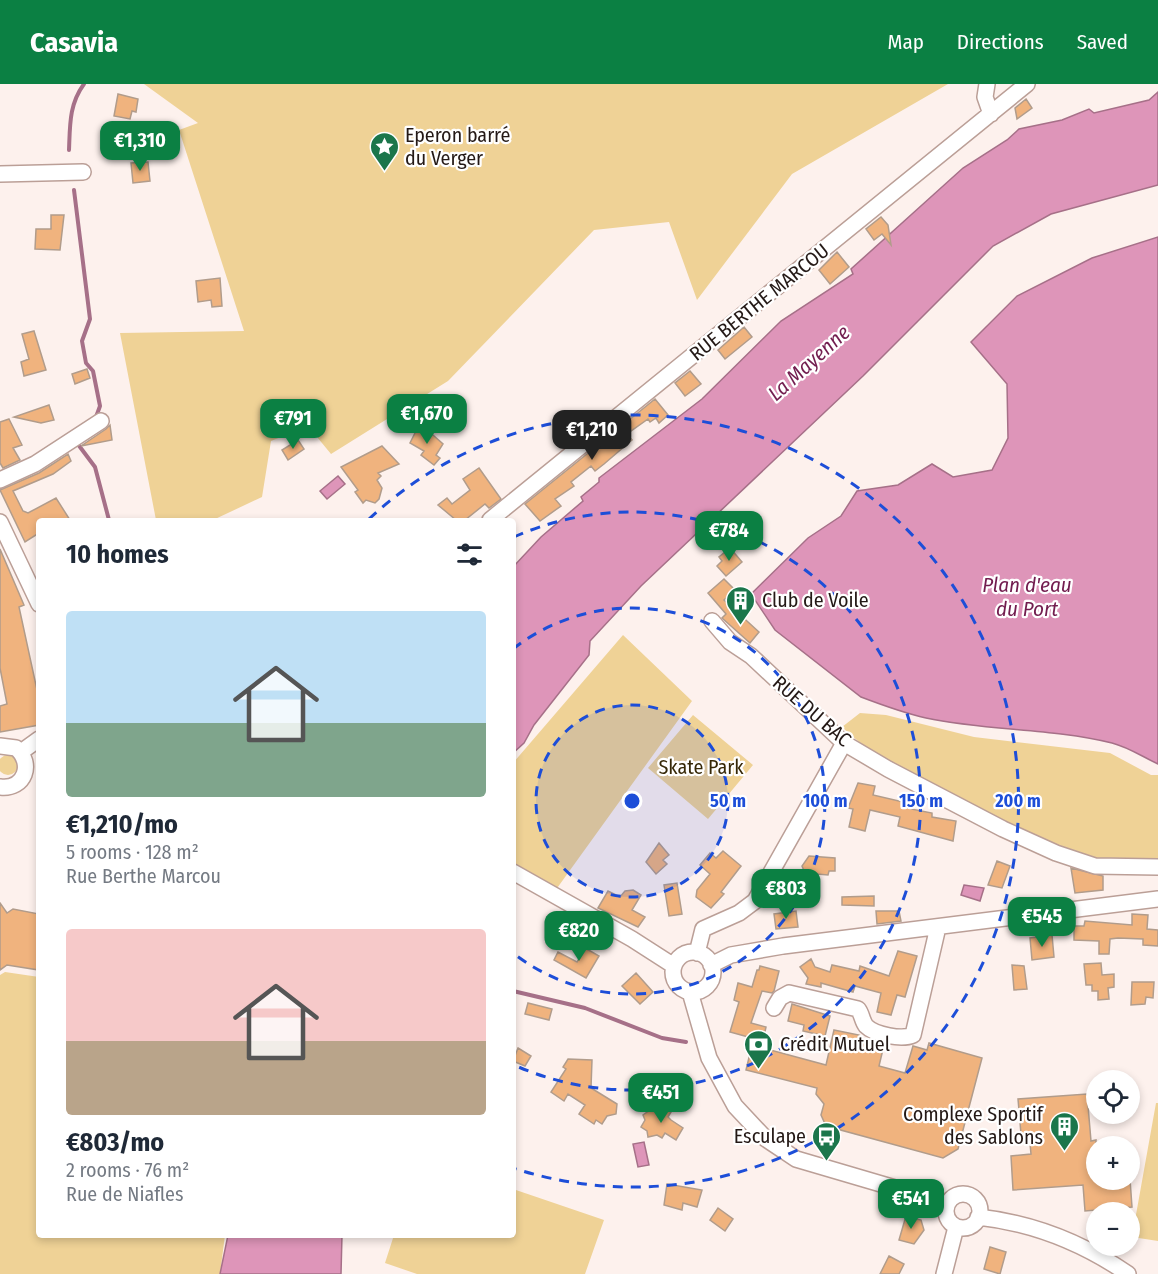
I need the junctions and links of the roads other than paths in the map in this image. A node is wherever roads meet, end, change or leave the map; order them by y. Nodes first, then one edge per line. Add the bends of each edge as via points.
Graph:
1 (987, 84) edge
2 (1027, 84) edge
3 (992, 114) junction
4 (83, 172) dead end
5 (0, 174) edge
6 (101, 421) dead end
7 (0, 480) edge
8 (492, 518) edge
9 (0, 522) edge
10 (36, 598) edge
11 (712, 621) dead end
12 (36, 741) edge
13 (844, 743) junction
14 (0, 746) edge
15 (21, 752) junction
16 (0, 787) edge
17 (1158, 867) edge
18 (516, 874) edge
19 (1158, 898) edge
20 (938, 927) junction
21 (697, 953) junction
22 (711, 965) junction
23 (674, 966) junction
24 (690, 992) junction
25 (774, 1008) dead end
26 (946, 1208) junction
27 (978, 1217) junction
28 (956, 1227) junction
29 (944, 1274) edge
30 (1128, 1274) edge

1 - 3 street via 985,97
2 - 3 street, RUE BERTHE MARCOU
3 - 8 street, RUE BERTHE MARCOU
4 - 5 street
6 - 7 street via 35,464
9 - 10 street
11 - 13 street, RUE DU BAC via 730,642 751,656
12 - 15 street
13 - 17 street, RUE DU BAC via 944,799 1056,853 1095,866
13 - 21 street via 755,901 739,913 702,929
14 - 15 street
15 - 16 street via 26,765 22,779 12,787
18 - 23 street
19 - 20 street
20 - 22 street via 731,955
20 - 25 street via 913,1035 907,1038 873,1031 864,1024 858,1009 789,993
21 - 22 street
21 - 23 street via 681,957
22 - 24 street via 713,972 708,984
23 - 24 street via 676,982
24 - 26 street via 709,1058 735,1106 766,1139 796,1159 905,1191
26 - 27 street via 951,1199 967,1195 976,1201
26 - 28 street via 948,1219
27 - 28 street via 972,1226
27 - 30 street via 1009,1221 1063,1238
28 - 29 street

